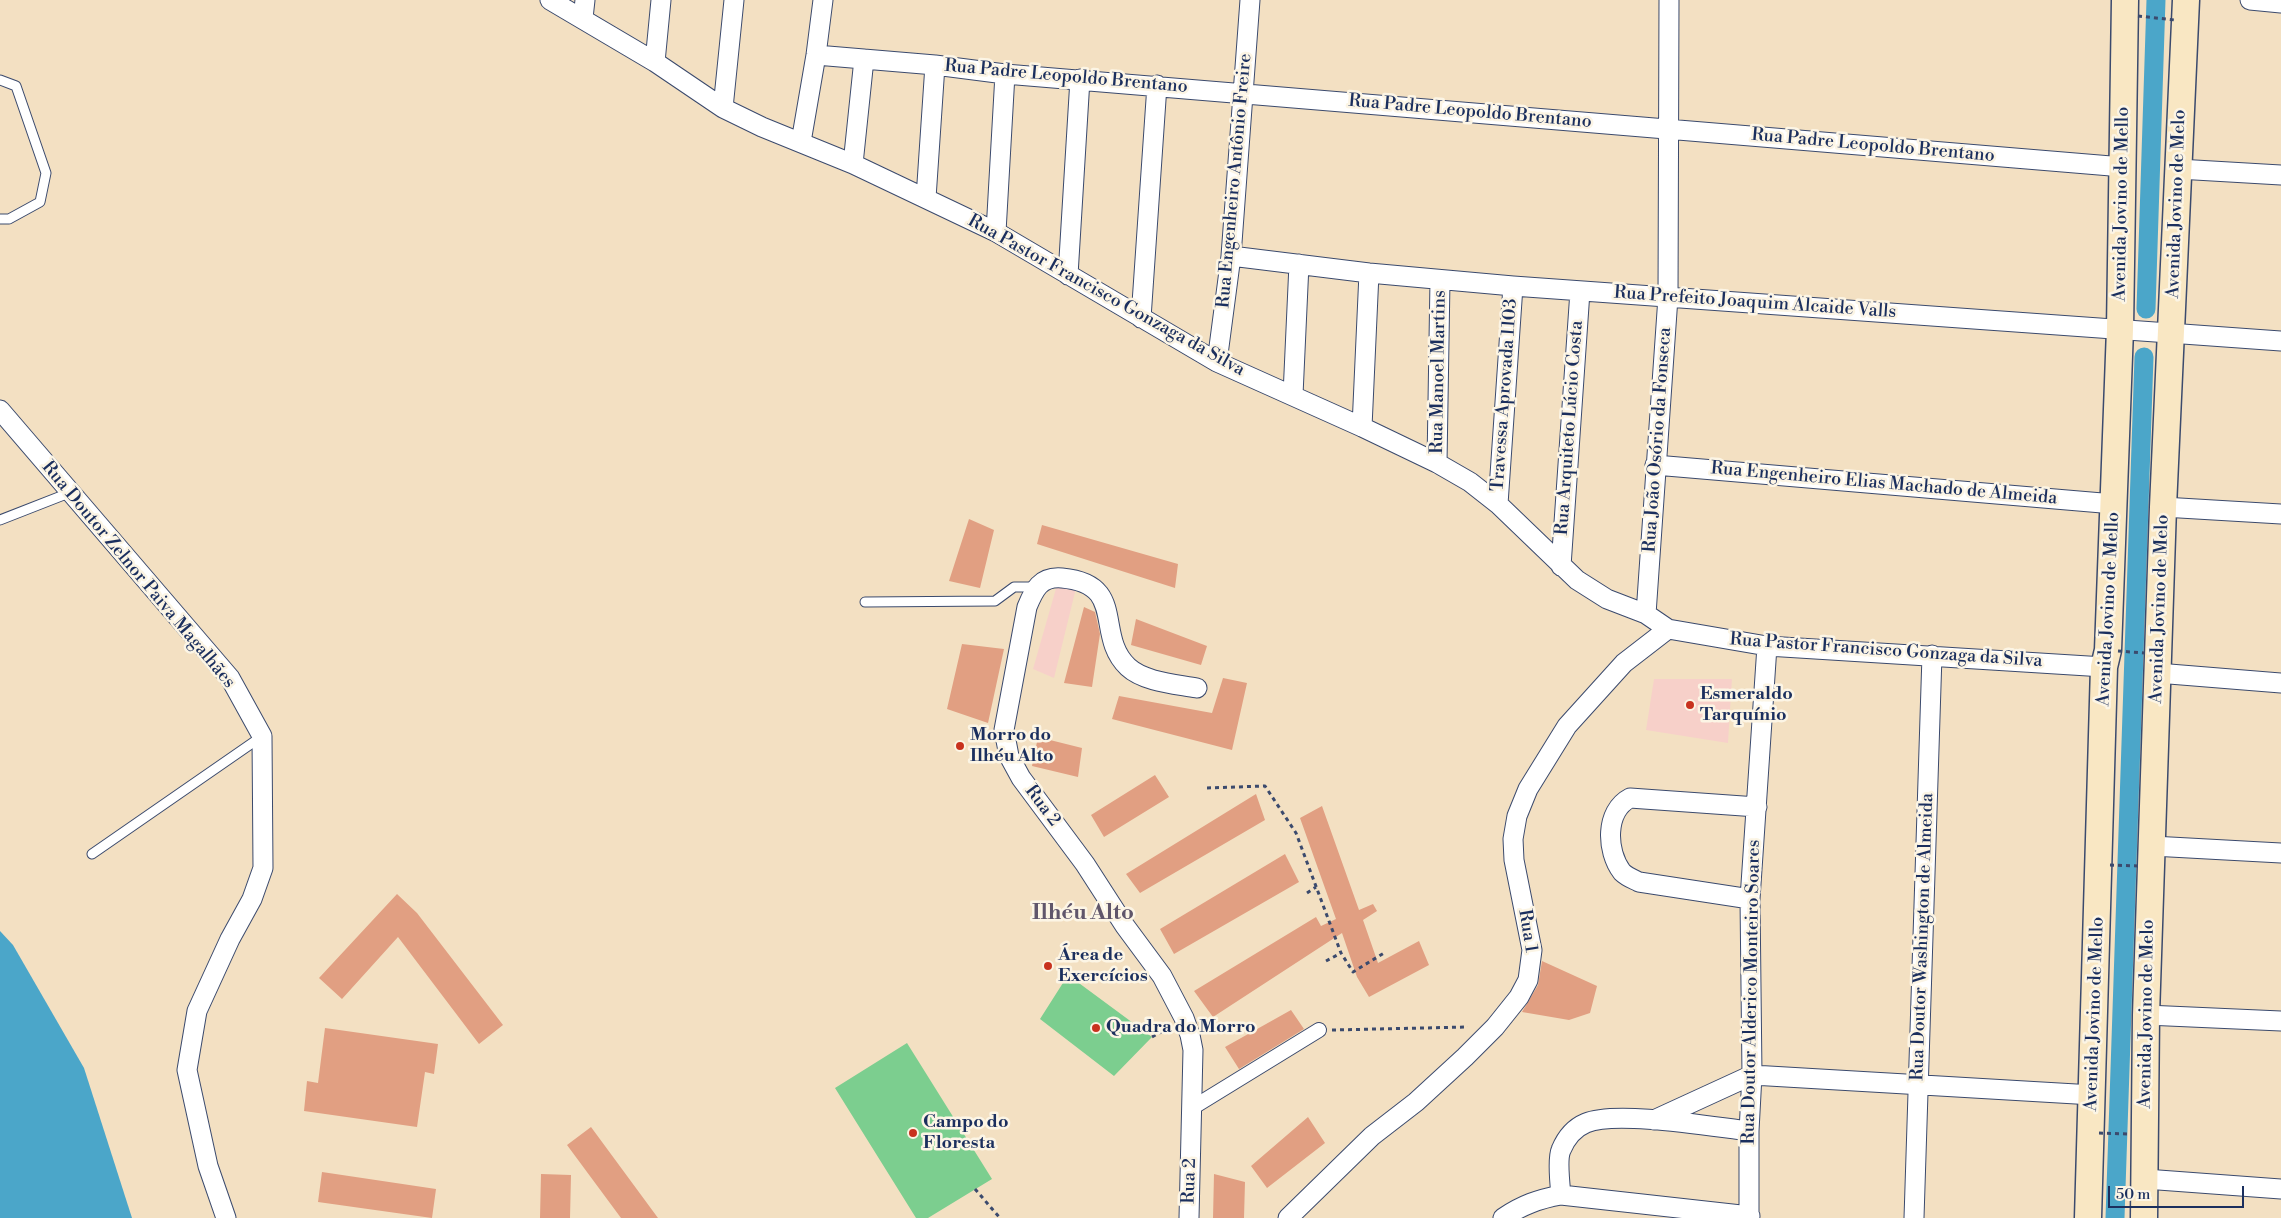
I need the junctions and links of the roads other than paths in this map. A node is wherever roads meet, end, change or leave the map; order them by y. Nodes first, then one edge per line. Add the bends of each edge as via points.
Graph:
1 (550, 0) edge
2 (661, 0) edge
3 (734, 0) edge
4 (823, 0) edge
5 (1250, 0) edge
6 (1669, 0) edge
7 (2250, 0) edge
8 (2281, 3) edge
9 (2131, 8) edge
10 (584, 9) edge
11 (2181, 10) edge
12 (816, 55) junction
13 (864, 59) junction
14 (655, 62) junction
15 (935, 65) junction
16 (1005, 74) junction
17 (1080, 79) junction
18 (0, 80) edge
19 (1157, 85) junction
20 (1243, 94) junction
21 (723, 108) junction
22 (1669, 129) junction
23 (801, 142) junction
24 (853, 164) junction
25 (2123, 167) junction
26 (2178, 169) junction
27 (2281, 175) edge
28 (926, 198) junction
29 (0, 219) edge
30 (996, 232) junction
31 (1230, 256) junction
32 (1299, 264) junction
33 (1369, 273) junction
34 (1068, 275) junction
35 (1440, 280) junction
36 (1513, 286) junction
37 (1580, 291) junction
38 (1668, 297) junction
39 (1141, 318) junction
40 (2120, 329) junction
41 (2172, 333) junction
42 (2281, 341) edge
43 (1217, 362) junction
44 (1293, 395) junction
45 (0, 410) edge
46 (1362, 427) junction
47 (1437, 463) junction
48 (1655, 465) junction
49 (69, 493) junction
50 (1498, 504) junction
51 (2114, 504) junction
52 (2163, 507) junction
53 (2281, 514) edge
54 (0, 520) edge
55 (1561, 566) junction
56 (1035, 587) junction
57 (864, 602) dead end
58 (1646, 614) junction
59 (1668, 629) junction
60 (1768, 646) junction
61 (1932, 655) junction
62 (2111, 659) junction
63 (2151, 663) junction
64 (2281, 683) edge
65 (1197, 688) dead end
66 (262, 736) junction
67 (1757, 807) junction
68 (2281, 853) edge
69 (92, 854) dead end
70 (2145, 856) junction
71 (1750, 899) junction
72 (2146, 1015) junction
73 (2281, 1022) edge
74 (1319, 1030) road end
75 (1752, 1075) junction
76 (1918, 1085) junction
77 (2093, 1095) junction
78 (1192, 1108) junction
79 (1654, 1120) junction
80 (1749, 1131) junction
81 (2145, 1179) junction
82 (2281, 1190) edge
83 (1561, 1195) junction
84 (1750, 1217) edge
85 (226, 1218) edge
86 (1189, 1218) edge
87 (1288, 1218) edge
88 (1503, 1218) edge
89 (1914, 1218) edge
90 (2088, 1218) edge
91 (2144, 1218) edge

1 - 10 street, Rua Pastor Francisco Gonzaga da Silva
2 - 14 street
3 - 21 street
4 - 12 street
5 - 20 street, Rua Engenheiro Antônio Freire
6 - 22 street, Rua João Osório da Fonseca
7 - 8 street
9 - 25 main road, Avenida Jovino de Mello
10 - 14 street, Rua Pastor Francisco Gonzaga da Silva
11 - 26 main road, Avenida Jovino de Melo
12 - 13 street, Rua Padre Leopoldo Brentano
12 - 23 street
13 - 15 street, Rua Padre Leopoldo Brentano
13 - 24 street
14 - 21 street, Rua Pastor Francisco Gonzaga da Silva
15 - 16 street, Rua Padre Leopoldo Brentano
15 - 28 street
16 - 17 street, Rua Padre Leopoldo Brentano
16 - 30 street
17 - 19 street, Rua Padre Leopoldo Brentano
17 - 34 street
18 - 29 lane via 16,86 46,173 40,202 9,219
19 - 20 street, Rua Padre Leopoldo Brentano
19 - 39 street
20 - 22 street, Rua Padre Leopoldo Brentano
20 - 31 street, Rua Engenheiro Antônio Freire
21 - 23 street, Rua Pastor Francisco Gonzaga da Silva
22 - 25 street, Rua Padre Leopoldo Brentano
22 - 38 street, Rua João Osório da Fonseca
23 - 24 street, Rua Pastor Francisco Gonzaga da Silva
24 - 28 street, Rua Pastor Francisco Gonzaga da Silva
25 - 40 main road, Avenida Jovino de Mello
26 - 27 street
26 - 41 main road, Avenida Jovino de Melo
28 - 30 street, Rua Pastor Francisco Gonzaga da Silva
30 - 34 street, Rua Pastor Francisco Gonzaga da Silva
31 - 32 street, Rua Prefeito Joaquim Alcaide Valls
31 - 43 street, Rua Engenheiro Antônio Freire
32 - 33 street, Rua Prefeito Joaquim Alcaide Valls
32 - 44 street
33 - 35 street, Rua Prefeito Joaquim Alcaide Valls
33 - 46 street
34 - 39 street, Rua Pastor Francisco Gonzaga da Silva
35 - 36 street, Rua Prefeito Joaquim Alcaide Valls
35 - 47 street, Rua Manoel Martins
36 - 37 street, Rua Prefeito Joaquim Alcaide Valls
36 - 50 street, Travessa Aprovada 1103
37 - 38 street, Rua Prefeito Joaquim Alcaide Valls
37 - 55 street, Rua Arquiteto Lúcio Costa
38 - 40 street, Rua Prefeito Joaquim Alcaide Valls
38 - 48 street, Rua João Osório da Fonseca
39 - 43 street, Rua Pastor Francisco Gonzaga da Silva
40 - 41 street, Rua Prefeito Joaquim Alcaide Valls
40 - 51 main road, Avenida Jovino de Mello
41 - 42 street, Rua Prefeito Joaquim Alcaide Valls
41 - 52 main road, Avenida Jovino de Melo
43 - 44 street, Rua Pastor Francisco Gonzaga da Silva
44 - 46 street, Rua Pastor Francisco Gonzaga da Silva
45 - 49 street, Rua Doutor Zelnor Paiva Magalhães
46 - 47 street, Rua Pastor Francisco Gonzaga da Silva
47 - 50 street, Rua Pastor Francisco Gonzaga da Silva via 1470,482
48 - 51 street, Rua Engenheiro Elias Machado de Almeida
48 - 58 street, Rua João Osório da Fonseca
49 - 54 lane
49 - 66 street, Rua Doutor Zelnor Paiva Magalhães via 230,678
50 - 55 street, Rua Pastor Francisco Gonzaga da Silva
51 - 62 main road, Avenida Jovino de Mello via 2108,650
52 - 53 street
52 - 63 main road, Avenida Jovino de Melo
55 - 58 street, Rua Pastor Francisco Gonzaga da Silva via 1607,599
56 - 57 lane via 1014,587 995,601
56 - 65 street via 1059,578 1080,580 1102,598 1108,611 1112,642 1118,657 1130,669 1145,677
56 - 78 street, Rua 2 via 1027,606 1004,730 1009,756 1021,778 1080,857 1172,993 1193,1050
58 - 59 street
59 - 60 street, Rua Pastor Francisco Gonzaga da Silva
59 - 87 street, Rua 1 via 1624,663 1567,726 1528,789 1516,816 1514,860 1532,950 1528,980 1519,997 1465,1057 1416,1102 1372,1136
60 - 61 street, Rua Pastor Francisco Gonzaga da Silva
60 - 67 street, Rua Doutor Alderico Monteiro Soares
61 - 62 street, Rua Pastor Francisco Gonzaga da Silva
61 - 76 street, Rua Doutor Washington de Almeida
62 - 77 main road, Avenida Jovino de Mello
63 - 64 street
63 - 70 main road, Avenida Jovino de Melo
66 - 69 lane
66 - 85 street, Rua Doutor Zelnor Paiva Magalhães via 262,868 252,899 197,1011 187,1070 208,1166
67 - 71 street, Rua Doutor Alderico Monteiro Soares
67 - 71 street via 1640,797 1624,801 1612,820 1612,851 1623,872 1639,882
68 - 70 street
70 - 72 main road, Avenida Jovino de Melo
71 - 75 street, Rua Doutor Alderico Monteiro Soares
72 - 73 street
72 - 81 main road, Avenida Jovino de Melo
74 - 78 street
75 - 76 street
75 - 79 street
75 - 80 street, Rua Doutor Alderico Monteiro Soares
76 - 77 street
76 - 89 street, Rua Doutor Washington de Almeida
77 - 90 main road, Avenida Jovino de Mello
78 - 86 street, Rua 2
79 - 80 street
79 - 83 street via 1607,1119 1576,1128 1559,1152
80 - 84 street, Rua Doutor Alderico Monteiro Soares
81 - 82 street
81 - 91 main road, Avenida Jovino de Melo
83 - 84 street
83 - 88 street via 1535,1200

